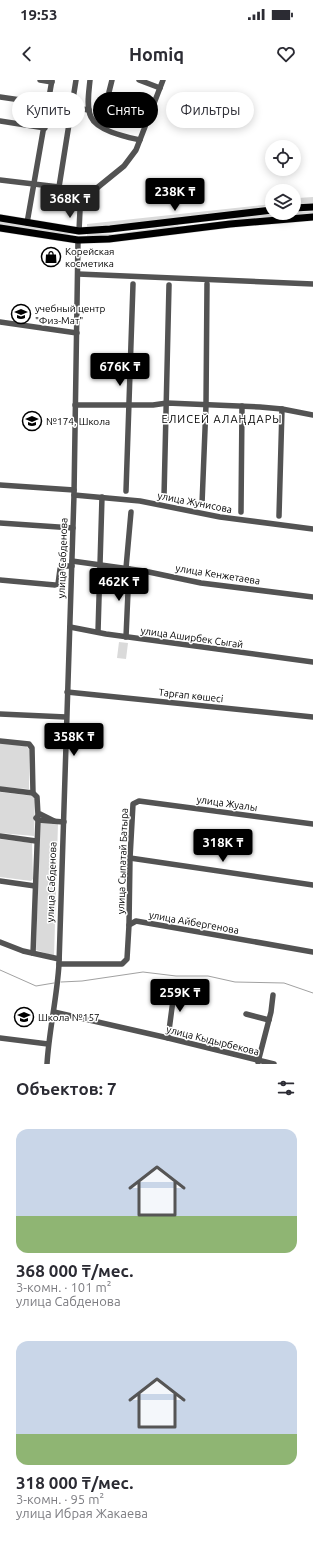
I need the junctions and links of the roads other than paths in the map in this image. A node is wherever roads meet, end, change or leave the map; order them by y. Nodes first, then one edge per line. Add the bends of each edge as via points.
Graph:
1 (40, 80) edge
2 (76, 80) edge
3 (90, 80) edge
4 (112, 80) edge
5 (139, 80) edge
6 (163, 80) edge
7 (52, 81) edge
8 (160, 88) junction
9 (51, 92) edge
10 (75, 92) edge
11 (109, 92) dead end
12 (0, 97) edge
13 (12, 99) edge
14 (85, 110) edge
15 (89, 110) junction
16 (0, 121) edge
17 (12, 123) edge
18 (44, 128) edge
19 (69, 128) edge
20 (140, 140) junction
21 (0, 180) edge
22 (34, 184) junction
23 (313, 207) edge
24 (301, 208) edge
25 (265, 211) edge
26 (313, 217) edge
27 (0, 218) edge
28 (180, 221) junction
29 (27, 223) junction
30 (0, 228) edge
31 (181, 230) junction
32 (79, 231) junction
33 (78, 240) junction
34 (78, 274) junction
35 (133, 284) dead end
36 (207, 284) dead end
37 (313, 284) edge
38 (169, 285) dead end
39 (0, 322) edge
40 (77, 333) junction
41 (167, 403) junction
42 (128, 404) junction
43 (75, 405) junction
44 (206, 405) junction
45 (242, 406) junction
46 (282, 409) junction
47 (313, 415) edge
48 (0, 485) edge
49 (126, 491) dead end
50 (74, 492) junction
51 (102, 497) junction
52 (164, 497) dead end
53 (202, 504) dead end
54 (131, 512) dead end
55 (241, 512) dead end
56 (279, 516) dead end
57 (0, 523) edge
58 (73, 528) junction
59 (313, 529) edge
60 (72, 563) junction
61 (99, 564) junction
62 (128, 568) junction
63 (0, 580) edge
64 (313, 596) edge
65 (70, 627) junction
66 (98, 632) junction
67 (126, 637) junction
68 (313, 662) edge
69 (67, 692) junction
70 (0, 714) edge
71 (66, 716) junction
72 (313, 717) edge
73 (0, 741) edge
74 (0, 789) edge
75 (34, 793) junction
76 (139, 801) joint
77 (38, 817) junction
78 (64, 822) junction
79 (313, 824) edge
80 (0, 836) edge
81 (36, 840) junction
82 (130, 858) junction
83 (0, 881) edge
84 (313, 885) edge
85 (35, 886) junction
86 (129, 925) junction
87 (0, 942) edge
88 (313, 952) edge
89 (33, 953) junction
90 (59, 962) junction
91 (175, 985) dead end
92 (273, 995) dead end
93 (54, 1012) junction
94 (246, 1014) dead end
95 (268, 1020) junction
96 (0, 1038) edge
97 (168, 1038) junction
98 (48, 1044) junction
99 (258, 1062) edge
100 (47, 1064) edge
101 (274, 1064) edge

1 - 7 street
2 - 10 street
3 - 15 street
4 - 11 street
5 - 8 street
6 - 8 street, улица Сабденова
7 - 9 street
8 - 20 street, улица Сабденова
12 - 13 street
14 - 15 street
15 - 20 street via 93,120 104,128
16 - 17 street
18 - 22 street
19 - 22 street via 59,187
20 - 32 street, улица Сабденова via 132,157 124,166 87,196 80,210
21 - 22 street
22 - 29 street
23 - 24 main road
25 - 28 main road
26 - 31 main road
27 - 29 main road
28 - 31 main road
28 - 32 main road
29 - 32 main road
30 - 33 main road
31 - 33 main road via 109,239
32 - 33 main road, улица Сабденова
33 - 34 street, улица Сабденова
34 - 37 street
34 - 40 street, улица Сабденова
35 - 42 street
36 - 44 street
38 - 41 street
39 - 40 street
40 - 43 street, улица Сабденова
41 - 42 street
41 - 44 street
41 - 52 street
42 - 43 street
42 - 49 street
43 - 50 street, улица Сабденова
44 - 45 street
44 - 53 street
45 - 46 street
45 - 55 street
46 - 47 street
46 - 56 street
48 - 50 street, улица Жунисова
50 - 51 street, улица Жунисова
50 - 58 street, улица Сабденова
51 - 59 street, улица Жунисова via 220,517
51 - 61 street
54 - 62 street
57 - 58 street
58 - 60 street, улица Сабденова
60 - 61 street, улица Кенжетаева
60 - 63 street via 60,568 58,584 55,585
60 - 65 street, улица Сабденова
61 - 62 street, улица Кенжетаева
61 - 66 street
62 - 64 street, улица Кенжетаева via 201,583
62 - 67 street
65 - 66 street, улица Аширбек Сыгай
65 - 69 street, улица Сабденова
66 - 67 street, улица Аширбек Сыгай
67 - 68 street, улица Аширбек Сыгай
69 - 71 street, улица Сабденова
69 - 72 street, Тарғап көшесі
70 - 71 street
71 - 78 street, улица Сабденова
73 - 75 street via 29,744 32,748
74 - 75 street
75 - 77 street via 37,797
76 - 79 street, улица Жуалы
76 - 82 street, улица Сыпатай Батыра via 133,804
77 - 78 street
77 - 81 street
78 - 90 street, улица Сабденова
80 - 81 street
81 - 85 street
82 - 84 street
82 - 86 street, улица Сыпатай Батыра
83 - 85 street
85 - 89 street
86 - 88 street, улица Айбергенова via 141,921
86 - 90 street via 127,959 122,964
87 - 89 street
89 - 90 street
90 - 93 street, улица Сабденова
91 - 97 street
92 - 95 street
93 - 97 street, улица Кыдырбекова
93 - 98 street, улица Сабденова
94 - 95 street
95 - 99 street
96 - 98 street
97 - 99 street, улица Кыдырбекова
98 - 100 street, улица Сабденова
99 - 101 street, улица Кыдырбекова

